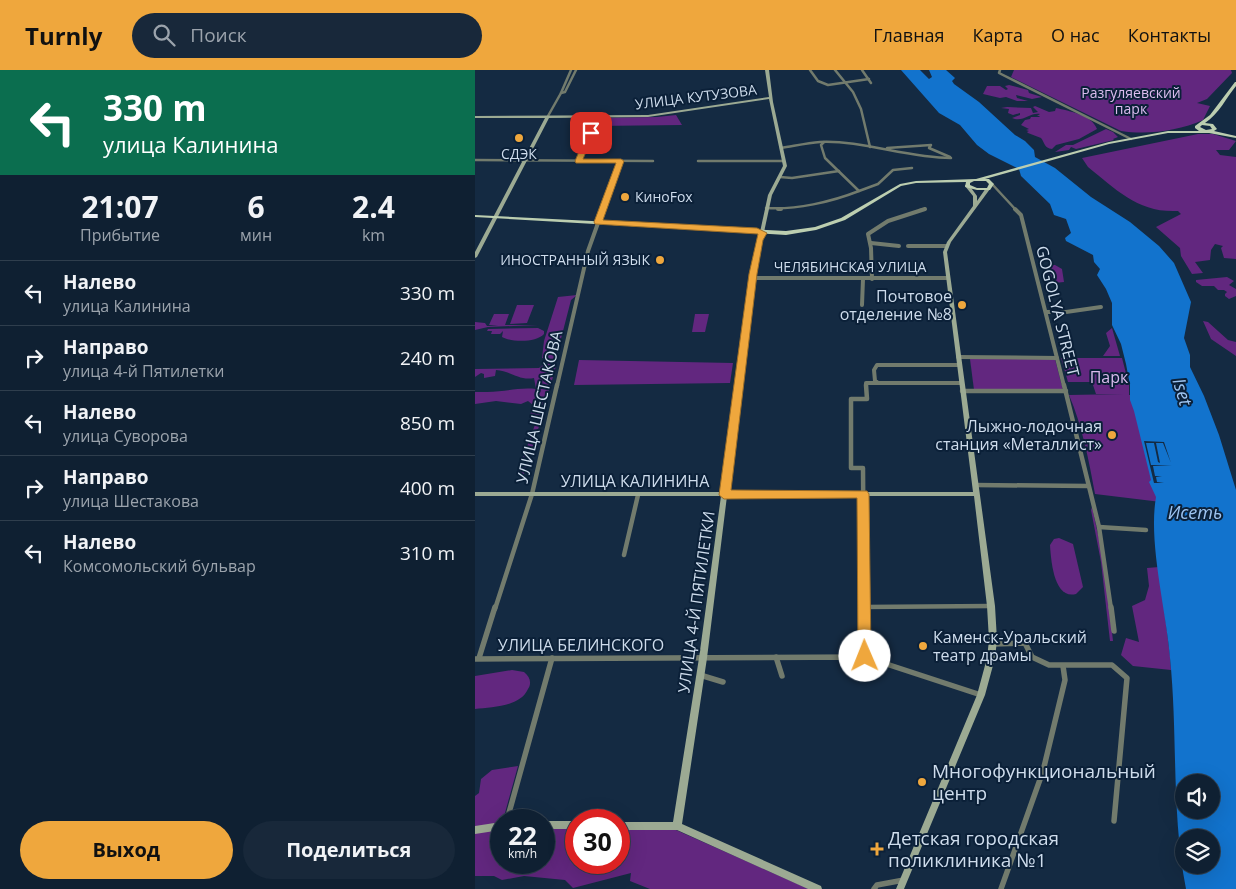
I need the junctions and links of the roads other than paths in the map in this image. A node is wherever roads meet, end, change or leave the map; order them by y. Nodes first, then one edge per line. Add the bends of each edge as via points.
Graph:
1 (571, 70) edge
2 (576, 70) edge
3 (767, 70) edge
4 (810, 70) edge
5 (835, 70) edge
6 (862, 70) edge
7 (1000, 70) edge
8 (869, 79) junction
9 (845, 82) junction
10 (871, 83) dead end
11 (1236, 83) edge
12 (561, 93) junction
13 (771, 98) junction
14 (548, 116) junction
15 (598, 116) junction
16 (1213, 116) junction
17 (475, 117) edge
18 (1199, 125) junction
19 (1215, 127) junction
20 (1168, 132) junction
21 (1207, 132) junction
22 (1234, 137) edge
23 (1131, 139) junction
24 (824, 142) junction
25 (870, 147) junction
26 (781, 148) junction
27 (881, 149) junction
28 (475, 160) edge
29 (526, 160) junction
30 (578, 161) junction
31 (621, 161) junction
32 (653, 161) dead end
33 (784, 161) junction
34 (698, 162) dead end
35 (912, 168) dead end
36 (1011, 170) junction
37 (839, 171) junction
38 (780, 177) junction
39 (976, 180) junction
40 (943, 181) junction
41 (992, 184) junction
42 (967, 186) junction
43 (988, 189) junction
44 (859, 191) junction
45 (999, 194) junction
46 (974, 207) junction
47 (766, 208) junction
48 (925, 209) dead end
49 (475, 216) edge
50 (495, 219) junction
51 (475, 220) edge
52 (598, 224) junction
53 (762, 233) junction
54 (871, 243) junction
55 (899, 246) dead end
56 (908, 246) dead end
57 (946, 249) junction
58 (475, 256) edge
59 (753, 278) junction
60 (948, 278) junction
61 (863, 279) junction
62 (873, 279) junction
63 (863, 305) dead end
64 (1101, 307) dead end
65 (1046, 312) junction
66 (958, 357) junction
67 (1057, 358) junction
68 (959, 365) junction
69 (877, 382) junction
70 (961, 383) junction
71 (962, 391) junction
72 (1066, 391) junction
73 (974, 485) junction
74 (1089, 486) junction
75 (475, 494) edge
76 (532, 494) junction
77 (638, 494) junction
78 (863, 494) junction
79 (975, 494) junction
80 (724, 495) junction
81 (1099, 527) junction
82 (1147, 530) dead end
83 (624, 555) dead end
84 (991, 606) junction
85 (864, 607) junction
86 (1114, 632) dead end
87 (993, 644) junction
88 (865, 656) junction
89 (776, 657) junction
90 (477, 658) edge
91 (552, 658) junction
92 (703, 658) junction
93 (1063, 666) junction
94 (700, 675) junction
95 (782, 676) dead end
96 (723, 682) dead end
97 (981, 695) junction
98 (510, 809) edge
99 (1113, 821) dead end
100 (630, 826) edge
101 (677, 826) junction
102 (490, 828) edge
103 (475, 830) edge
104 (902, 885) edge
105 (818, 889) edge
106 (874, 889) edge
107 (1001, 889) edge

1 - 12 street
2 - 12 street via 565,92
3 - 13 main road
4 - 9 street via 818,81 828,85
5 - 9 street
6 - 8 street
7 - 23 street via 999,73
8 - 9 street
8 - 10 street
9 - 25 street via 861,109
11 - 16 main road
12 - 14 street
13 - 15 main road, УЛИЦА КУТУЗОВА via 661,115
13 - 26 main road
14 - 15 main road, УЛИЦА КУТУЗОВА
14 - 17 main road, УЛИЦА КУТУЗОВА
14 - 29 main road
15 - 30 street
16 - 18 main road
16 - 19 main road
18 - 19 main road
18 - 20 main road
18 - 21 main road via 1199,129
19 - 21 main road via 1215,130
19 - 22 main road
20 - 21 main road
20 - 23 main road
21 - 22 main road
23 - 36 main road
24 - 25 street
24 - 26 street
24 - 37 street via 821,145 823,155
25 - 27 street
26 - 33 main road
27 - 27 street via 927,158 951,158 929,148 931,145
28 - 29 street
29 - 30 street
29 - 50 main road
30 - 31 street
31 - 32 street
31 - 52 street, УЛИЦА ШЕСТАКОВА
33 - 34 street
33 - 38 main road, УЛИЦА 4-Й ПЯТИЛЕТКИ
35 - 44 street via 893,170 873,187
36 - 39 main road
36 - 41 main road
37 - 38 street
37 - 44 street
38 - 47 main road, УЛИЦА 4-Й ПЯТИЛЕТКИ via 773,186
39 - 40 main road
39 - 41 main road
39 - 42 main road via 968,182
40 - 42 main road
40 - 53 main road via 897,186 859,211 816,228 794,233
41 - 43 main road
41 - 45 street, GOGOLYA STREET
42 - 43 main road
42 - 46 main road via 976,199
43 - 45 street
43 - 46 main road
44 - 47 street via 841,198 780,209
45 - 65 street, GOGOLYA STREET via 1021,215
46 - 57 main road
47 - 53 main road, УЛИЦА 4-Й ПЯТИЛЕТКИ
48 - 54 street via 878,224 868,234
49 - 50 main road
50 - 51 main road
50 - 52 main road
50 - 58 main road
52 - 53 main road
52 - 76 street, УЛИЦА ШЕСТАКОВА via 588,251
53 - 59 main road, УЛИЦА 4-Й ПЯТИЛЕТКИ
54 - 55 street
54 - 62 street
56 - 57 street
57 - 60 main road
59 - 61 street, ЧЕЛЯБИНСКАЯ УЛИЦА
59 - 80 main road, УЛИЦА 4-Й ПЯТИЛЕТКИ
60 - 62 street, ЧЕЛЯБИНСКАЯ УЛИЦА
60 - 66 main road
61 - 62 street, ЧЕЛЯБИНСКАЯ УЛИЦА
61 - 63 street
64 - 65 street
65 - 67 street, GOGOLYA STREET
66 - 67 street
66 - 68 main road
67 - 72 street, GOGOLYA STREET
68 - 69 street via 877,366 874,370
68 - 70 main road
69 - 70 street
69 - 78 street via 866,383 867,399 851,399 851,468 863,468
70 - 71 main road
71 - 72 street
71 - 73 main road
72 - 74 street, GOGOLYA STREET
73 - 74 street
73 - 79 main road
74 - 81 street, GOGOLYA STREET
75 - 76 main road, УЛИЦА КАЛИНИНА
76 - 77 main road, УЛИЦА КАЛИНИНА
76 - 90 street, УЛИЦА ШЕСТАКОВА
77 - 80 main road, УЛИЦА КАЛИНИНА
77 - 83 street
78 - 79 main road, УЛИЦА КАЛИНИНА
78 - 80 main road, УЛИЦА КАЛИНИНА
78 - 85 street
79 - 84 main road
80 - 92 main road, УЛИЦА 4-Й ПЯТИЛЕТКИ
81 - 82 street
81 - 86 street, GOGOLYA STREET
84 - 85 street
84 - 87 main road
85 - 88 street
87 - 93 street via 1025,643 1033,657 1049,665
87 - 97 main road
88 - 89 street, УЛИЦА БЕЛИНСКОГО
88 - 97 street, УЛИЦА БЕЛИНСКОГО
89 - 92 street, УЛИЦА БЕЛИНСКОГО
89 - 95 street
90 - 91 street, УЛИЦА БЕЛИНСКОГО
91 - 92 street, УЛИЦА БЕЛИНСКОГО
91 - 98 street
92 - 94 main road, УЛИЦА 4-Й ПЯТИЛЕТКИ
93 - 99 street via 1112,665 1127,678
93 - 107 street via 1065,680 1043,771
94 - 96 street
94 - 101 main road, УЛИЦА 4-Й ПЯТИЛЕТКИ
97 - 104 main road
100 - 101 main road
101 - 105 main road
102 - 103 main road
104 - 106 street via 877,885

